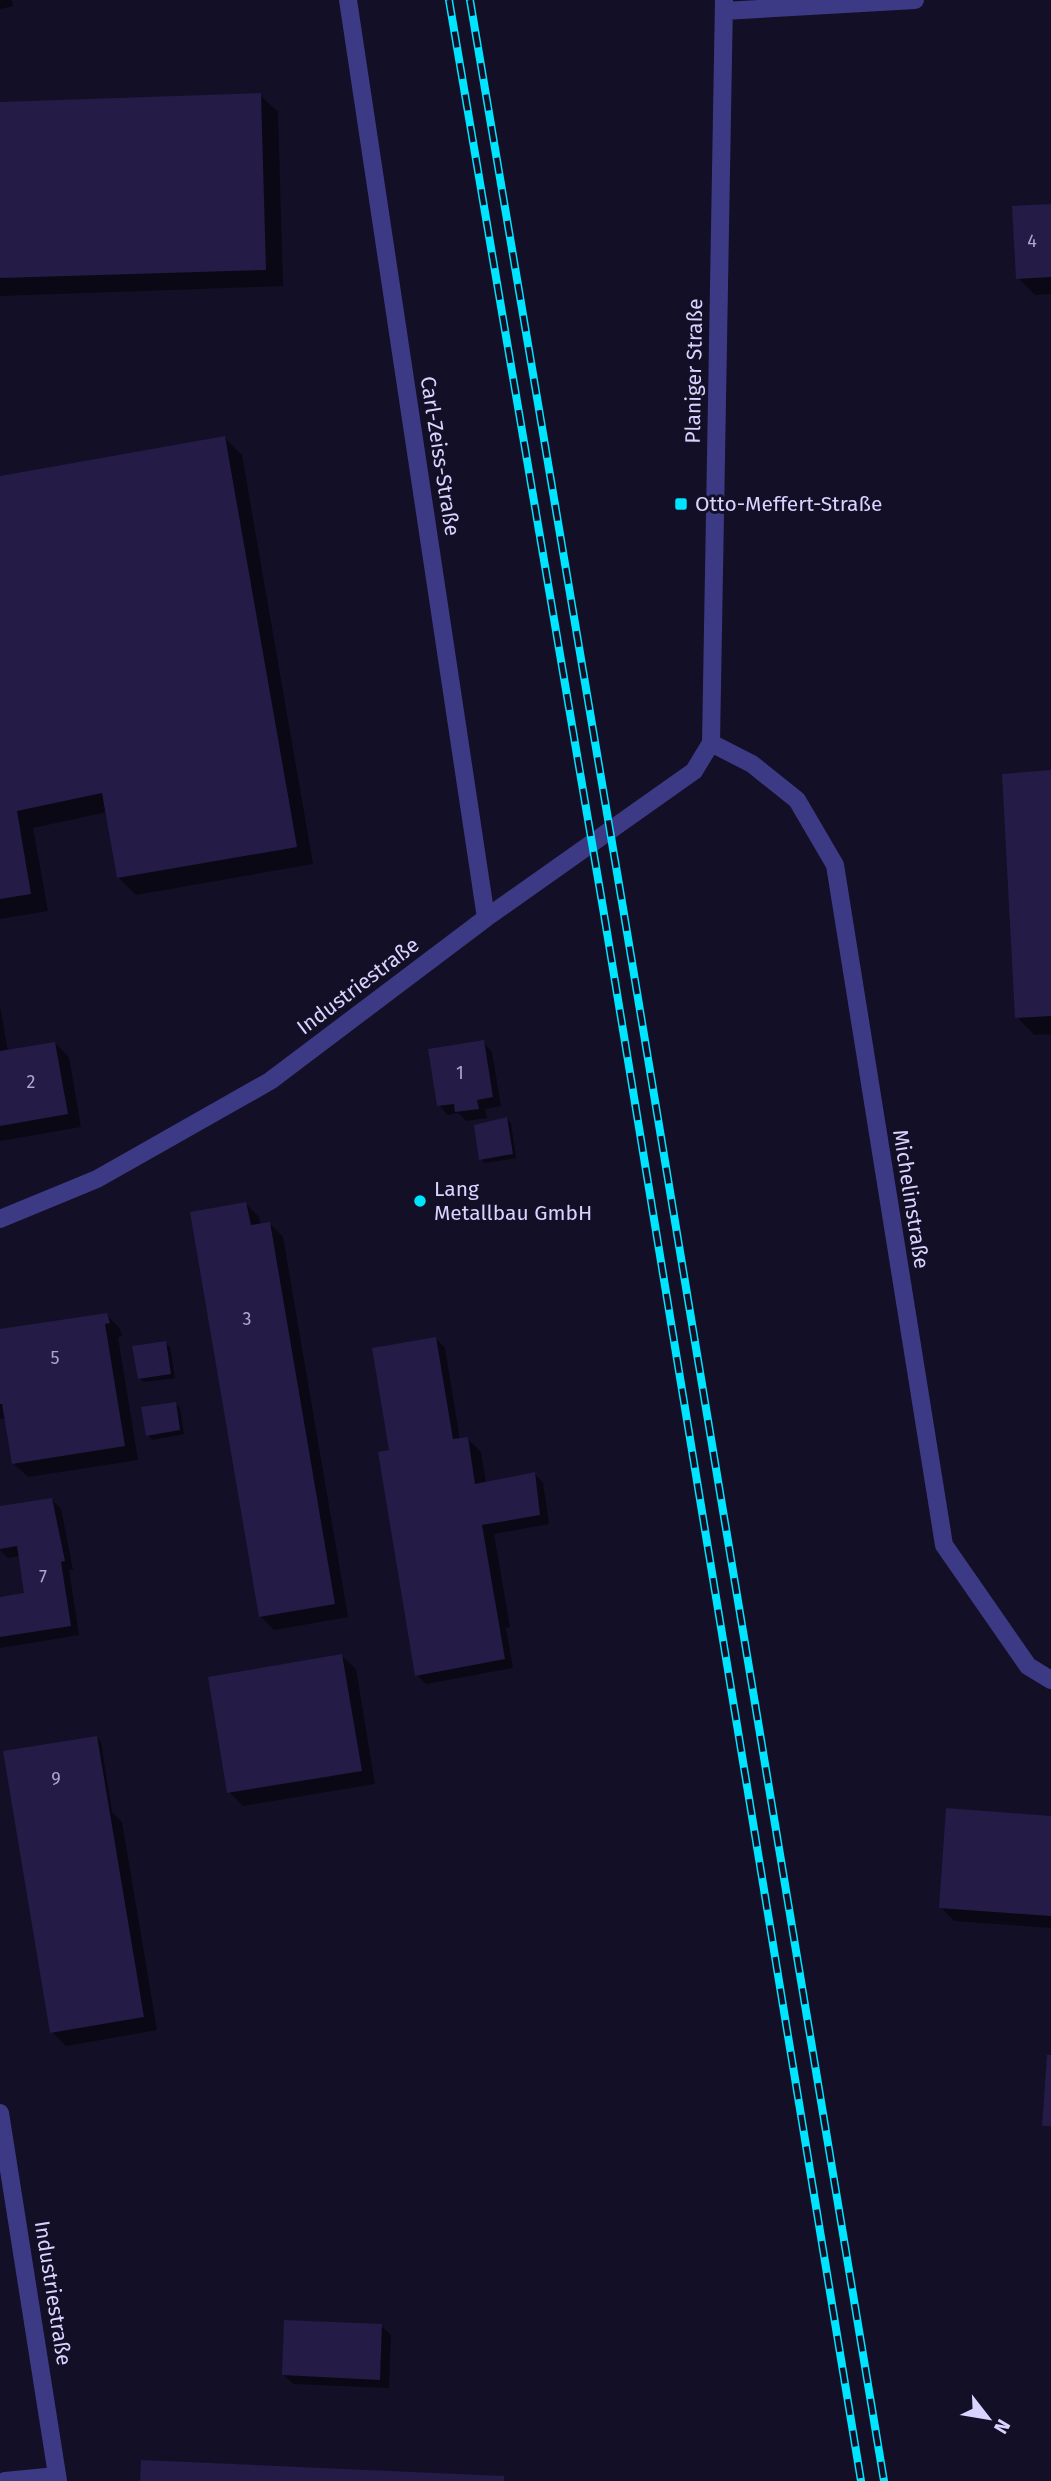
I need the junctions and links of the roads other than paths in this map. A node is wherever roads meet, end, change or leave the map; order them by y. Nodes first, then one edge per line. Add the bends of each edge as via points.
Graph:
1 (348, 0) edge
2 (915, 0) edge
3 (724, 5) edge
4 (711, 743) junction
5 (486, 918) junction
6 (0, 1219) edge
7 (1051, 1679) edge
8 (0, 2113) edge
9 (58, 2478) edge
10 (5, 2481) edge

1 - 5 street, Carl-Zeiss-Straße
2 - 3 street
3 - 4 street, Planiger Straße
4 - 5 street, Industriestraße via 694,771
4 - 7 street, Michelinstraße via 752,764 797,800 835,865 944,1545 1028,1666
5 - 6 street, Industriestraße via 270,1081 97,1179
8 - 9 street, Industriestraße
9 - 10 street

